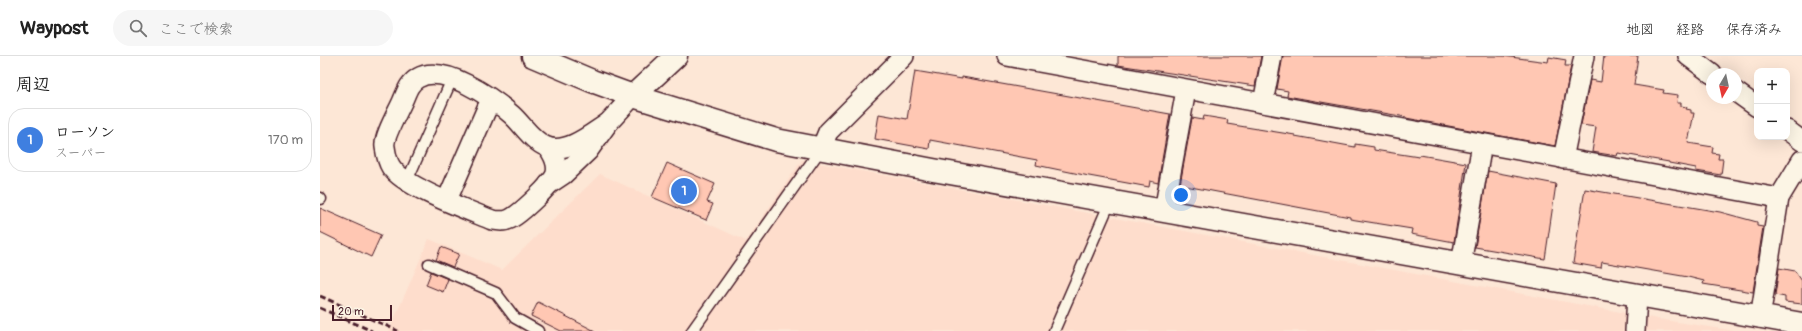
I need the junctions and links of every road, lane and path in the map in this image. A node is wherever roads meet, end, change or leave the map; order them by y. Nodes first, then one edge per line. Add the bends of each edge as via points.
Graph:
1 (533, 56) edge
2 (676, 56) edge
3 (904, 56) edge
4 (1007, 56) edge
5 (1272, 56) edge
6 (1584, 56) edge
7 (1688, 56) edge
8 (1706, 70) edge
9 (452, 79) junction
10 (1186, 90) junction
11 (633, 96) junction
12 (1742, 96) edge
13 (1264, 104) junction
14 (499, 105) junction
15 (1754, 105) edge
16 (608, 123) junction
17 (1790, 132) edge
18 (1802, 141) edge
19 (1482, 144) junction
20 (548, 147) junction
21 (821, 149) junction
22 (1563, 159) junction
23 (1802, 160) edge
24 (408, 181) junction
25 (548, 185) junction
26 (1780, 198) junction
27 (447, 200) junction
28 (1110, 202) junction
29 (1164, 211) junction
30 (429, 264) dead end
31 (1461, 264) junction
32 (1637, 296) junction
33 (1760, 318) junction
34 (1802, 324) edge
35 (538, 331) edge
36 (692, 331) edge
37 (1054, 331) edge
38 (1635, 331) edge

1 - 11 street
2 - 11 street
3 - 21 street via 828,132
4 - 10 street
5 - 13 street
6 - 22 street
7 - 8 street
9 - 14 street via 485,93
9 - 24 lane
9 - 24 street via 439,74 426,74 410,84 384,144 391,167
10 - 13 street
10 - 29 street
11 - 16 street
11 - 21 street via 776,140
12 - 15 street
13 - 19 street
14 - 20 street via 534,138
14 - 27 street via 487,108
16 - 20 street via 576,143 565,147
16 - 25 street via 588,151
17 - 18 street
19 - 22 street
19 - 31 street
20 - 25 street via 556,159 556,173
21 - 28 street
21 - 36 lane
22 - 26 street
23 - 26 street
24 - 27 street
25 - 27 street via 515,216 501,222
26 - 33 street
28 - 29 street
28 - 37 lane
29 - 31 street
30 - 35 lane via 496,293 515,318
31 - 32 street
32 - 33 street
32 - 38 street
33 - 34 street

